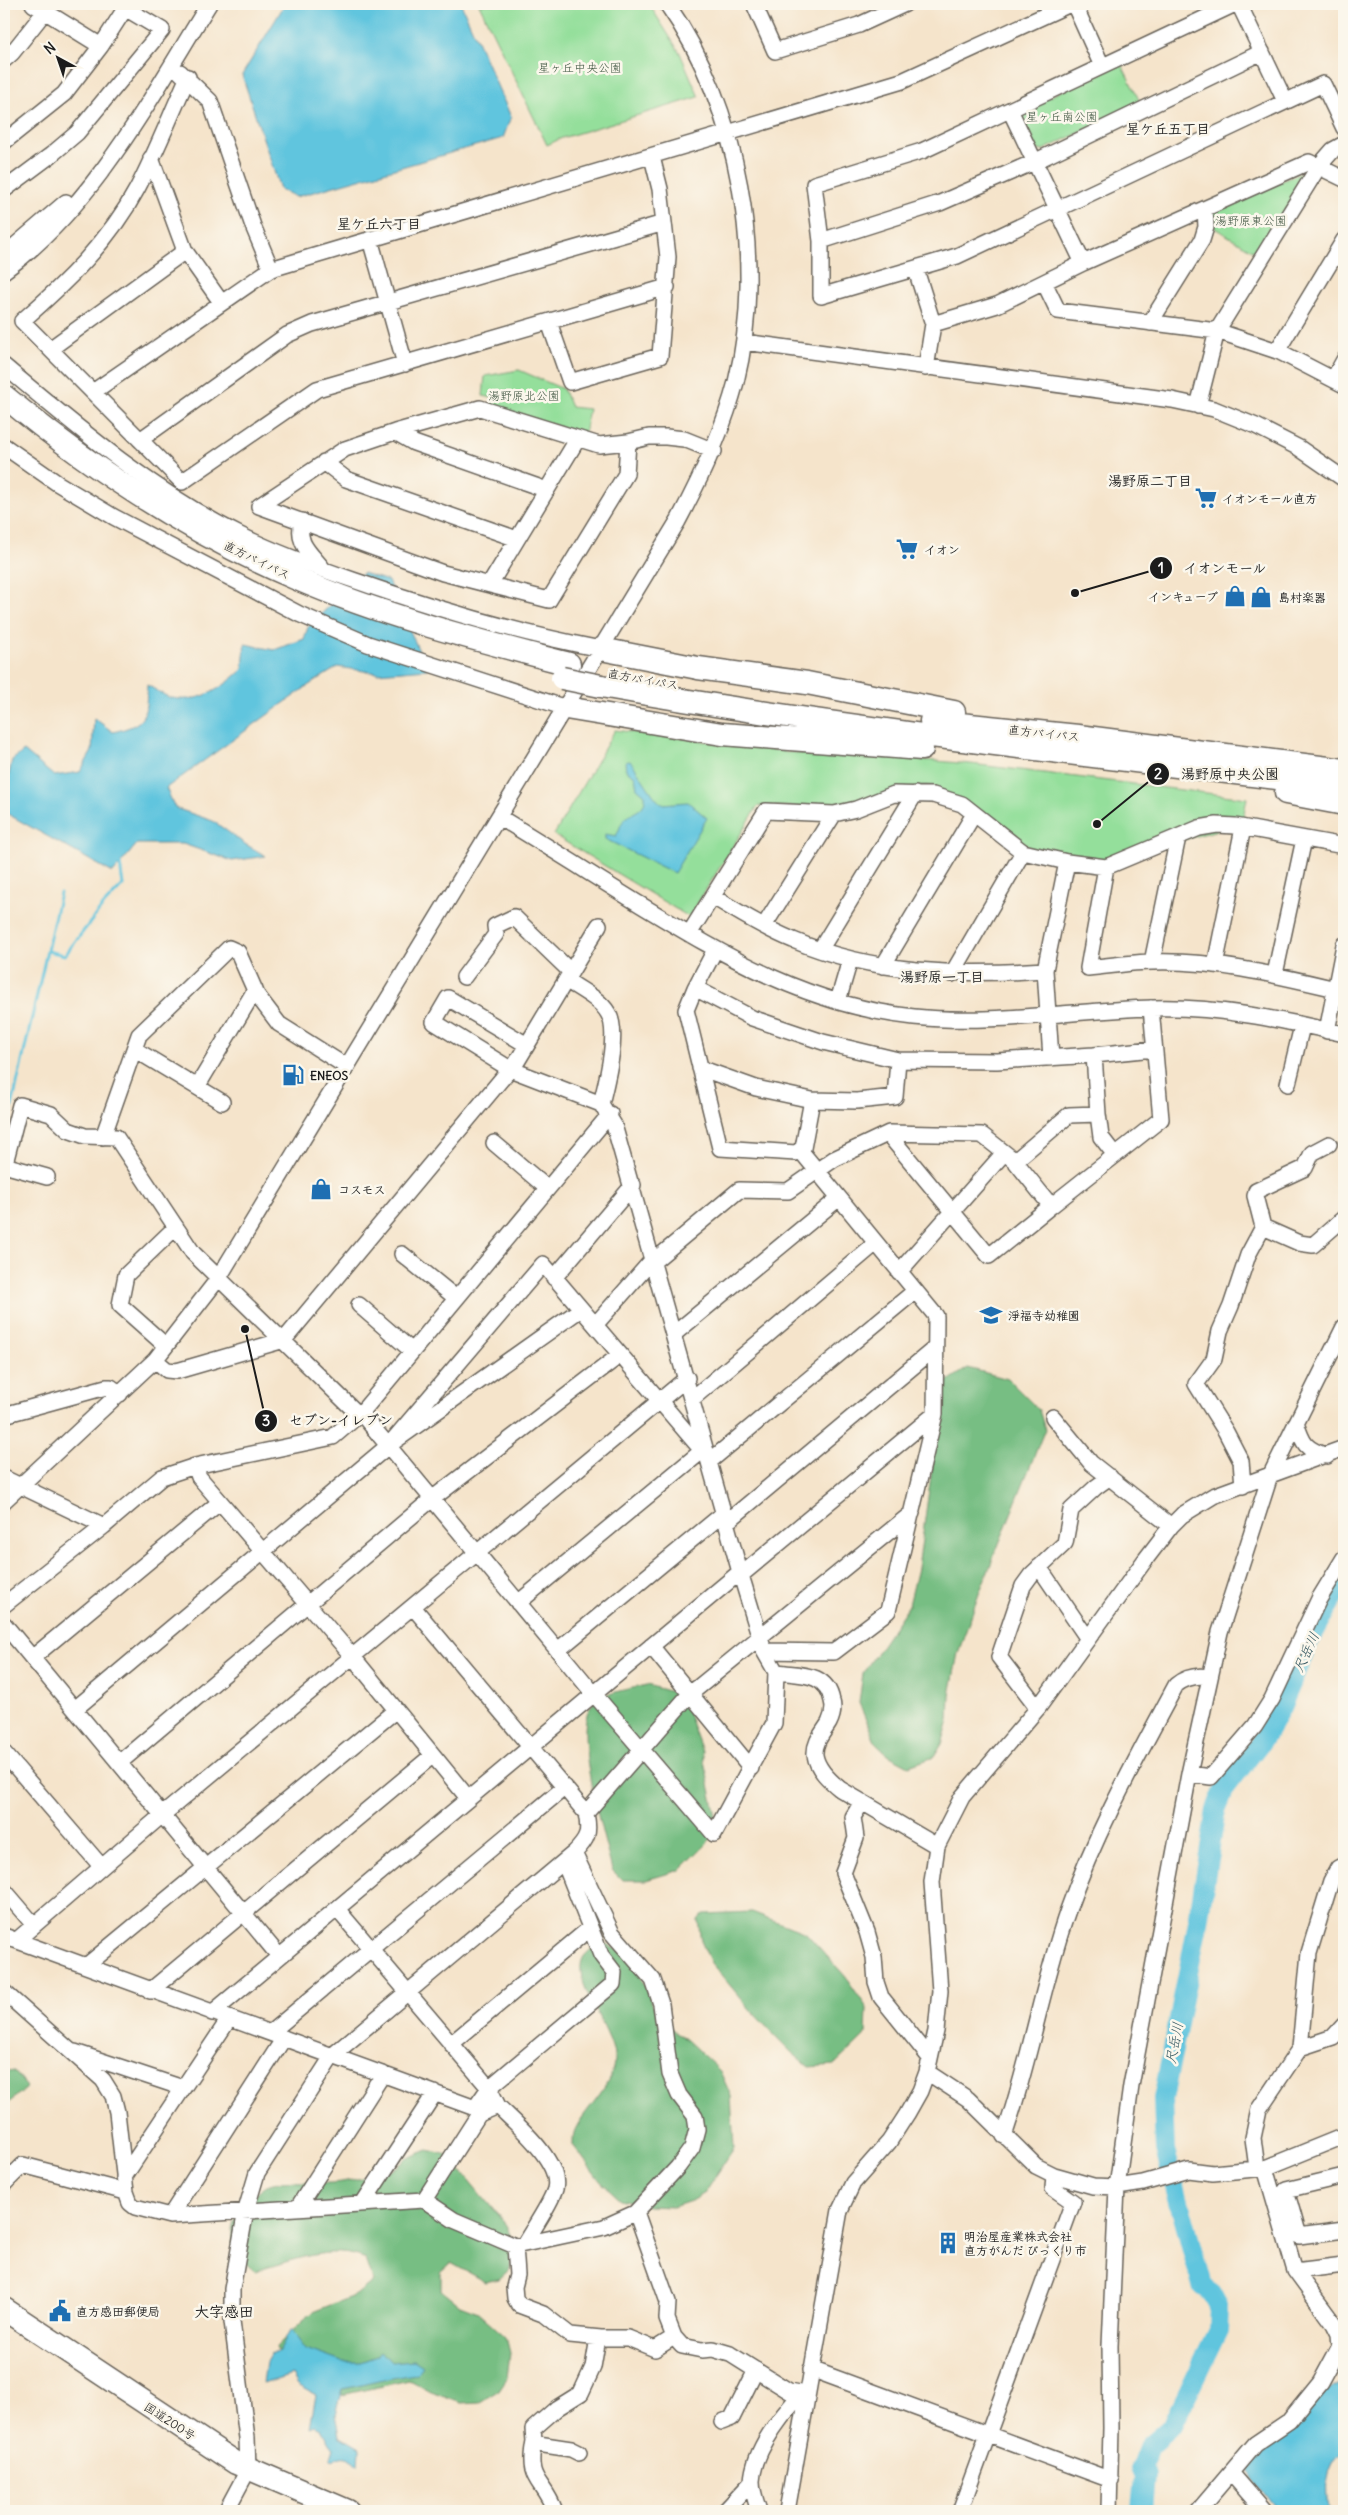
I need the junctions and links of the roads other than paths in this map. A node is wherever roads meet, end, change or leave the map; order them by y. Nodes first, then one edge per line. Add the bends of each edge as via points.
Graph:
1 (33, 4) edge
2 (209, 4) edge
3 (667, 4) edge
4 (905, 4) edge
5 (1072, 4) edge
6 (1237, 4) edge
7 (760, 5) edge
8 (127, 6) edge
9 (49, 8) edge
10 (101, 46) junction
11 (1262, 52) junction
12 (4, 60) edge
13 (170, 65) junction
14 (1102, 66) junction
15 (188, 77) junction
16 (1285, 101) junction
17 (1010, 110) junction
18 (1344, 128) edge
19 (729, 132) junction
20 (4, 142) edge
21 (1344, 144) edge
22 (652, 157) junction
23 (151, 158) junction
24 (110, 159) junction
25 (1034, 162) junction
26 (1319, 166) junction
27 (1344, 179) edge
28 (4, 190) edge
29 (1205, 209) junction
30 (1056, 210) junction
31 (664, 222) junction
32 (370, 238) junction
33 (1344, 240) edge
34 (821, 241) junction
35 (185, 252) junction
36 (4, 254) edge
37 (1083, 263) junction
38 (271, 270) junction
39 (916, 270) junction
40 (4, 271) edge
41 (1044, 282) junction
42 (667, 287) junction
43 (388, 301) junction
44 (221, 302) junction
45 (549, 322) junction
46 (1150, 322) junction
47 (933, 324) junction
48 (1217, 331) junction
49 (744, 342) junction
50 (50, 349) junction
51 (1277, 351) junction
52 (1344, 360) edge
53 (405, 364) junction
54 (4, 366) edge
55 (926, 368) junction
56 (1339, 381) edge
57 (93, 392) junction
58 (4, 396) edge
59 (1198, 406) junction
60 (4, 415) edge
61 (395, 432) junction
62 (140, 440) junction
63 (577, 440) junction
64 (628, 442) junction
65 (4, 446) edge
66 (714, 451) junction
67 (324, 462) junction
68 (1344, 479) edge
69 (546, 490) junction
70 (302, 521) junction
71 (517, 539) junction
72 (323, 569) junction
73 (490, 584) junction
74 (601, 649) junction
75 (566, 671) junction
76 (566, 708) junction
77 (1132, 744) junction
78 (1080, 745) junction
79 (1344, 756) edge
80 (1158, 764) junction
81 (1344, 770) edge
82 (1344, 786) edge
83 (915, 794) junction
84 (1344, 804) edge
85 (834, 814) junction
86 (974, 814) junction
87 (499, 817) junction
88 (1243, 828) junction
89 (1178, 836) junction
90 (1304, 838) junction
91 (1344, 846) edge
92 (1023, 852) junction
93 (1067, 862) junction
94 (1106, 867) junction
95 (712, 896) junction
96 (599, 925) dead end
97 (764, 926) junction
98 (689, 934) junction
99 (1344, 945) edge
100 (715, 950) junction
101 (820, 950) junction
102 (850, 960) junction
103 (1152, 962) junction
104 (1215, 965) junction
105 (883, 966) junction
106 (1044, 970) junction
107 (952, 974) junction
108 (1275, 974) junction
109 (568, 976) junction
110 (464, 977) dead end
111 (695, 988) junction
112 (1336, 989) junction
113 (255, 990) junction
114 (838, 1001) junction
115 (1151, 1008) junction
116 (1048, 1014) junction
117 (1302, 1026) junction
118 (1327, 1031) junction
119 (1344, 1034) edge
120 (527, 1045) junction
121 (1153, 1049) junction
122 (134, 1050) junction
123 (1094, 1055) junction
124 (1051, 1058) junction
125 (898, 1060) junction
126 (348, 1067) junction
127 (700, 1068) junction
128 (511, 1069) junction
129 (1288, 1084) dead end
130 (197, 1087) junction
131 (812, 1100) junction
132 (222, 1102) dead end
133 (606, 1109) junction
134 (1098, 1114) junction
135 (888, 1134) junction
136 (103, 1137) junction
137 (494, 1143) dead end
138 (1329, 1144) dead end
139 (800, 1150) junction
140 (1115, 1155) junction
141 (1010, 1157) junction
142 (4, 1166) edge
143 (816, 1170) junction
144 (47, 1177) dead end
145 (633, 1185) junction
146 (547, 1188) junction
147 (839, 1198) junction
148 (1051, 1206) junction
149 (954, 1211) junction
150 (1344, 1218) edge
151 (176, 1227) junction
152 (1263, 1227) junction
153 (876, 1243) junction
154 (402, 1254) dead end
155 (654, 1260) junction
156 (900, 1272) junction
157 (554, 1278) junction
158 (218, 1279) junction
159 (915, 1292) junction
160 (456, 1298) junction
161 (358, 1305) dead end
162 (581, 1309) junction
163 (594, 1325) junction
164 (1344, 1327) edge
165 (674, 1334) junction
166 (284, 1340) junction
167 (166, 1346) junction
168 (934, 1350) junction
169 (412, 1351) junction
170 (620, 1355) junction
171 (155, 1360) junction
172 (686, 1378) junction
173 (120, 1394) junction
174 (692, 1399) junction
175 (660, 1401) junction
176 (360, 1414) junction
177 (936, 1414) junction
178 (4, 1415) edge
179 (1053, 1417) dead end
180 (1296, 1424) junction
181 (388, 1446) junction
182 (1344, 1448) edge
183 (1327, 1456) junction
184 (707, 1457) junction
185 (195, 1466) junction
186 (1270, 1476) junction
187 (4, 1478) edge
188 (1110, 1478) junction
189 (20, 1486) junction
190 (1243, 1486) junction
191 (432, 1499) junction
192 (4, 1501) edge
193 (220, 1502) junction
194 (912, 1513) junction
195 (725, 1518) junction
196 (104, 1526) junction
197 (1171, 1526) junction
198 (262, 1550) junction
199 (477, 1553) junction
200 (1344, 1558) edge
201 (1039, 1567) junction
202 (741, 1574) junction
203 (307, 1603) junction
204 (518, 1603) junction
205 (4, 1605) edge
206 (413, 1607) junction
207 (4, 1624) edge
208 (760, 1635) junction
209 (1088, 1639) junction
210 (651, 1646) junction
211 (558, 1650) junction
212 (764, 1651) junction
213 (353, 1657) junction
214 (32, 1658) junction
215 (776, 1672) junction
216 (1208, 1677) junction
217 (594, 1694) junction
218 (690, 1694) junction
219 (1038, 1708) junction
220 (75, 1709) junction
221 (396, 1710) junction
222 (531, 1746) junction
223 (642, 1750) junction
224 (4, 1753) edge
225 (432, 1755) junction
226 (119, 1763) junction
227 (751, 1768) junction
228 (1189, 1774) junction
229 (564, 1786) junction
230 (468, 1798) junction
231 (862, 1802) junction
232 (586, 1813) junction
233 (161, 1816) junction
234 (937, 1846) junction
235 (569, 1858) junction
236 (1344, 1865) edge
237 (101, 1866) junction
238 (206, 1868) junction
239 (4, 1890) edge
240 (337, 1909) junction
241 (243, 1913) junction
242 (34, 1925) junction
243 (590, 1928) junction
244 (10, 1938) edge
245 (370, 1948) junction
246 (279, 1956) junction
247 (86, 1966) junction
248 (150, 1991) junction
249 (4, 1992) edge
250 (407, 1992) junction
251 (212, 2013) junction
252 (229, 2019) junction
253 (1344, 2025) edge
254 (277, 2036) junction
255 (451, 2044) junction
256 (1300, 2048) junction
257 (68, 2049) junction
258 (333, 2055) junction
259 (929, 2065) junction
260 (383, 2074) junction
261 (183, 2088) junction
262 (489, 2088) junction
263 (435, 2093) junction
264 (498, 2106) junction
265 (477, 2111) junction
266 (1004, 2136) junction
267 (1344, 2136) edge
268 (1261, 2168) junction
269 (1054, 2175) junction
270 (1344, 2176) edge
271 (4, 2184) edge
272 (125, 2184) junction
273 (1117, 2187) junction
274 (424, 2200) junction
275 (364, 2203) junction
276 (298, 2207) junction
277 (246, 2210) junction
278 (636, 2212) junction
279 (170, 2216) junction
280 (1344, 2230) edge
281 (520, 2244) junction
282 (1344, 2265) edge
283 (1295, 2271) junction
284 (4, 2309) edge
285 (674, 2337) junction
286 (598, 2338) junction
287 (811, 2369) junction
288 (756, 2370) junction
289 (804, 2394) junction
290 (722, 2422) dead end
291 (987, 2434) junction
292 (534, 2442) junction
293 (579, 2453) dead end
294 (248, 2470) junction
295 (1231, 2473) junction
296 (1111, 2480) junction
297 (752, 2482) junction
298 (226, 2511) edge
299 (348, 2511) edge
300 (555, 2511) edge
301 (725, 2511) edge
302 (759, 2511) edge
303 (787, 2511) edge
304 (960, 2511) edge
305 (1109, 2511) edge
306 (1198, 2511) edge
307 (1264, 2511) edge

1 - 9 street
2 - 13 street
3 - 19 street via 691,42
4 - 7 street via 859,25 774,51
5 - 14 street
5 - 19 street via 902,81 796,115
6 - 11 street
6 - 14 street
8 - 10 street
8 - 28 street via 162,30 77,132
9 - 10 street
9 - 12 street
10 - 20 street via 64,94
11 - 16 street
11 - 25 street
13 - 15 street
13 - 24 street
14 - 17 street
15 - 23 street
15 - 38 street via 210,101
16 - 18 street via 1323,84
16 - 30 street
17 - 25 street
17 - 34 street via 922,151 814,184
19 - 22 street
19 - 49 street via 740,184 748,280
21 - 26 street via 1333,150
22 - 31 street
22 - 32 street
23 - 35 street
23 - 50 street via 137,190 89,255 52,295 22,321
24 - 36 street via 75,194
24 - 40 street via 58,224
25 - 30 street
25 - 34 street via 940,202
26 - 27 street
26 - 29 street via 1309,162
26 - 48 street
29 - 37 street
29 - 46 street via 1206,227 1202,240
30 - 37 street
30 - 39 street via 957,256
31 - 42 street
31 - 43 street
32 - 38 street
32 - 43 street
33 - 51 street
34 - 39 street via 821,296
35 - 44 street
35 - 50 street
37 - 41 street
38 - 44 street
39 - 47 street
41 - 46 street via 1058,310
41 - 47 street via 997,305
42 - 45 street
42 - 45 street via 660,356 570,382
43 - 53 street
43 - 62 street via 287,335
44 - 57 street
45 - 53 street
46 - 48 street
47 - 55 street
48 - 51 street
48 - 59 street
49 - 55 street
49 - 66 street via 736,382
50 - 57 street
51 - 56 street
52 - 56 street
53 - 62 street via 317,389 182,482
54 - 72 street via 103,449 175,497 240,535
55 - 59 street
57 - 62 street
58 - 75 highway, 直方バイパス via 100,470 173,516 295,578
59 - 68 street via 1214,409 1291,443
60 - 75 highway, 直方バイパス via 100,487 153,521 223,560 287,590 380,627 449,649
61 - 63 street via 480,408
61 - 67 street via 344,449
61 - 69 street via 414,443
63 - 64 street via 599,445
63 - 69 street
64 - 66 street via 666,437 684,439
64 - 73 street via 626,474 549,600
65 - 76 street via 114,518 299,614 368,644
66 - 74 street via 678,521
67 - 70 street via 259,506
67 - 71 street via 346,479
69 - 71 street
70 - 72 street via 300,540
70 - 73 street via 443,573
71 - 73 street
72 - 74 street via 449,612
74 - 76 street
74 - 78 highway via 698,668 807,683
75 - 78 highway, 直方バイパス, bridge via 730,709 842,725
76 - 78 highway via 722,734 807,742 957,752
76 - 87 street
77 - 78 highway, 直方バイパス
77 - 79 highway via 1218,746
77 - 81 highway, 直方バイパス
78 - 80 highway, 直方バイパス
80 - 82 highway, 直方バイパス
80 - 84 highway via 1219,781
83 - 85 street via 894,794
83 - 86 street via 948,798
83 - 101 street
85 - 95 street via 766,811
85 - 97 street
86 - 92 street
86 - 105 street
87 - 98 street
87 - 126 street
88 - 89 street via 1218,825
88 - 90 street
88 - 104 street
89 - 94 street
89 - 103 street
90 - 91 street
90 - 108 street
92 - 93 street
92 - 107 street
93 - 94 street
93 - 106 street
94 - 103 street via 1088,968
95 - 97 street
95 - 98 street
96 - 109 street
97 - 101 street
98 - 100 street
99 - 112 street
100 - 111 street
100 - 114 street via 808,993
101 - 102 street
102 - 105 street
102 - 114 street
103 - 104 street
104 - 108 street
105 - 107 street
106 - 107 street
106 - 116 street
108 - 112 street
109 - 110 street via 514,917 495,926 496,934
109 - 120 street
109 - 133 street via 609,1014 612,1045
111 - 125 street via 760,1022 822,1042
111 - 127 street via 686,1010
112 - 118 street
113 - 122 street via 238,952 229,948 139,1035
113 - 126 street via 279,1024
113 - 130 street
114 - 116 street via 914,1017 989,1018
115 - 116 street
115 - 117 street via 1235,1013
115 - 121 street
116 - 124 street
117 - 118 street
117 - 129 street
118 - 119 street
120 - 128 street
120 - 128 street via 448,998 434,1022
121 - 123 street
121 - 140 street via 1160,1119
122 - 130 street
122 - 136 street
123 - 124 street
123 - 134 street
124 - 125 street
125 - 131 street via 895,1097 857,1101
126 - 158 street
127 - 131 street via 756,1088
127 - 139 street via 720,1148 796,1153
128 - 133 street
128 - 166 street
130 - 132 street
131 - 139 street
133 - 145 street
133 - 146 street
134 - 140 street via 1101,1137
134 - 141 street via 1069,1115
135 - 141 street via 982,1135
135 - 143 street
135 - 149 street
136 - 142 street via 85,1136 68,1130 51,1114 20,1105
136 - 151 street via 116,1137
137 - 146 street
138 - 152 street via 1312,1153 1305,1168 1256,1191
139 - 143 street
140 - 148 street
141 - 148 street
141 - 149 street
142 - 144 street
143 - 147 street
143 - 155 street via 788,1191 739,1190
145 - 155 street
145 - 157 street
146 - 160 street
147 - 153 street
147 - 165 street
148 - 149 street via 988,1256
149 - 156 street
150 - 152 street via 1313,1245 1298,1243
151 - 158 street
151 - 167 street via 126,1275 120,1305
152 - 190 street via 1248,1255 1220,1331 1214,1359 1196,1384 1241,1461
153 - 156 street
153 - 174 street
154 - 160 street
155 - 163 street
155 - 165 street
156 - 159 street
157 - 162 street
157 - 181 street via 543,1264
158 - 166 street
158 - 167 street
159 - 168 street via 936,1316
159 - 184 street
160 - 169 street
161 - 169 street
162 - 163 street
162 - 181 street
163 - 170 street
164 - 180 street
165 - 172 street
166 - 171 street via 177,1371 167,1370
166 - 176 street
167 - 171 street
168 - 177 street
168 - 195 street
169 - 176 street
170 - 175 street
170 - 191 street
171 - 173 street
172 - 174 street
172 - 175 street
173 - 178 street via 112,1386 106,1387
173 - 189 street
174 - 184 street
175 - 184 street
175 - 199 street
176 - 181 street
176 - 185 street via 333,1438
177 - 194 street
177 - 202 street
179 - 188 street via 1091,1463
180 - 183 street via 1303,1443
180 - 186 street
181 - 191 street
181 - 198 street
182 - 183 street
183 - 186 street
184 - 195 street
184 - 204 street
185 - 193 street via 199,1477
185 - 196 street via 162,1477
186 - 190 street
186 - 216 street
187 - 189 street
188 - 197 street
188 - 201 street via 1071,1510 1065,1543
189 - 192 street
189 - 196 street
190 - 197 street via 1200,1504
191 - 199 street
191 - 203 street
193 - 198 street
193 - 214 street
194 - 208 street
194 - 212 street via 888,1611 834,1652
195 - 202 street
195 - 211 street
196 - 205 street
197 - 209 street
198 - 203 street
198 - 220 street
199 - 204 street
199 - 206 street
200 - 228 street via 1322,1593 1272,1698 1255,1726 1211,1777
201 - 209 street
201 - 219 street via 1018,1596 999,1657
202 - 208 street
202 - 210 street
203 - 213 street
203 - 226 street
204 - 211 street
206 - 213 street
206 - 222 street
207 - 214 street
208 - 212 street
208 - 218 street
209 - 219 street
210 - 217 street
210 - 218 street
211 - 217 street
212 - 215 street
213 - 221 street
213 - 233 street
214 - 220 street
215 - 227 street via 774,1723
215 - 231 street via 824,1681 833,1706 830,1720 816,1743 815,1755 827,1778
216 - 228 street
216 - 266 street via 1184,1679 1176,1685 1094,1845 1068,1910
217 - 222 street
217 - 223 street
218 - 223 street
218 - 227 street
219 - 234 street via 962,1797
220 - 226 street
221 - 225 street
221 - 238 street
222 - 229 street
222 - 230 street
223 - 227 street via 714,1834
223 - 232 street
224 - 237 street
225 - 230 street
225 - 241 street
226 - 233 street
228 - 273 street via 1130,2086
229 - 232 street
229 - 245 street
230 - 240 street
231 - 234 street
231 - 259 street via 853,1817 856,1838 843,1873 867,1932 881,1997
232 - 235 street via 589,1829 584,1843
233 - 237 street
233 - 238 street
234 - 259 street via 932,1882 940,1991
235 - 243 street
235 - 250 street
235 - 278 street via 612,1933 653,1980 661,2004 670,2074 679,2095 695,2116 698,2129 692,2148 678,2167
236 - 256 street via 1338,1868 1331,1881 1309,1953
237 - 242 street
238 - 241 street
238 - 247 street
239 - 242 street
240 - 245 street
240 - 246 street
241 - 246 street
241 - 248 street
242 - 244 street
243 - 255 street
243 - 262 street via 601,1955 614,1972 613,1984
244 - 247 street
245 - 250 street
245 - 254 street
246 - 251 street
247 - 248 street
248 - 251 street
249 - 257 street
250 - 255 street
250 - 258 street
251 - 252 street
252 - 254 street
252 - 261 street
253 - 256 street via 1333,2037
254 - 258 street
254 - 279 street
255 - 262 street
256 - 268 street via 1259,2109 1253,2138
257 - 261 street
257 - 272 street via 103,2080 113,2096
258 - 260 street
258 - 277 street via 260,2167
259 - 266 street
259 - 287 street via 907,2114 889,2142 853,2183 840,2210
260 - 263 street
260 - 276 street
261 - 272 street
262 - 264 street
262 - 265 street
263 - 265 street
263 - 275 street
264 - 265 street
264 - 281 street via 539,2147 553,2174 555,2188
265 - 274 street
266 - 269 street via 1036,2166
267 - 268 street
268 - 273 street via 1213,2172 1189,2170 1162,2179
268 - 283 street
269 - 273 street via 1093,2186
269 - 291 street via 1053,2188 1073,2202
270 - 280 street via 1286,2190 1299,2236
271 - 272 street via 23,2165
272 - 279 street via 134,2207
273 - 296 street via 1110,2346
274 - 275 street
274 - 281 street via 454,2220
275 - 276 street
276 - 277 street
277 - 279 street
277 - 294 street via 232,2289 232,2321
278 - 281 street via 604,2227
278 - 285 street via 668,2302 667,2319
281 - 286 street via 514,2287 519,2304 543,2314 570,2335
282 - 283 street
283 - 295 street via 1334,2324 1340,2346 1320,2383 1289,2421 1255,2444
284 - 294 highway, 国道200号 via 167,2420
285 - 286 street via 655,2349 628,2338
285 - 288 street via 682,2346 721,2352
286 - 292 street via 593,2367 581,2393 533,2429
287 - 289 street
287 - 291 street
288 - 289 street via 789,2391
288 - 290 street via 732,2418
289 - 297 street via 764,2445 755,2462
289 - 303 street
291 - 296 street
291 - 304 street
292 - 293 street
292 - 300 street via 530,2461 532,2474 549,2496
294 - 298 street
294 - 299 highway, 国道200号
295 - 306 street
295 - 307 street
296 - 305 street
297 - 301 street
297 - 302 street

